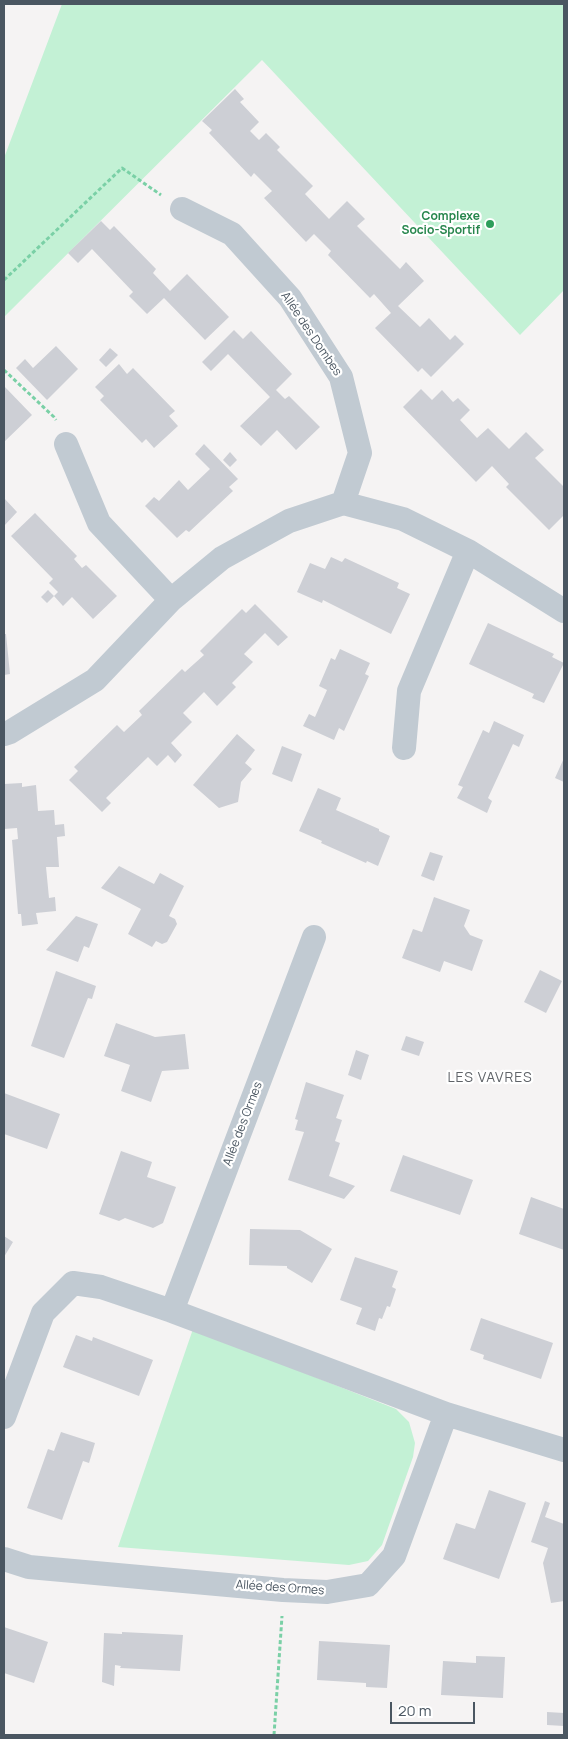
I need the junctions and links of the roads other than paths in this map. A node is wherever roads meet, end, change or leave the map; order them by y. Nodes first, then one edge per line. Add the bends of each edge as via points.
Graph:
1 (182, 209) road end
2 (66, 444) road end
3 (344, 504) junction
4 (468, 551) junction
5 (171, 600) junction
6 (564, 611) edge
7 (4, 734) edge
8 (404, 748) dead end
9 (314, 937) dead end
10 (172, 1311) junction
11 (446, 1414) junction
12 (4, 1417) edge
13 (564, 1450) edge
14 (4, 1559) edge

1 - 3 street, Allée des Dombes via 232,234 290,298 341,377 360,453
2 - 5 street via 99,523
3 - 4 street via 403,519
3 - 5 street via 289,522 222,558
4 - 6 street
4 - 8 street via 409,691
5 - 7 street via 95,680
9 - 10 street, Allée des Ormes
10 - 11 street
10 - 12 street via 101,1287 73,1283 43,1313
11 - 13 street
11 - 14 street, Allée des Ormes via 394,1556 368,1585 327,1592 283,1590 29,1567

